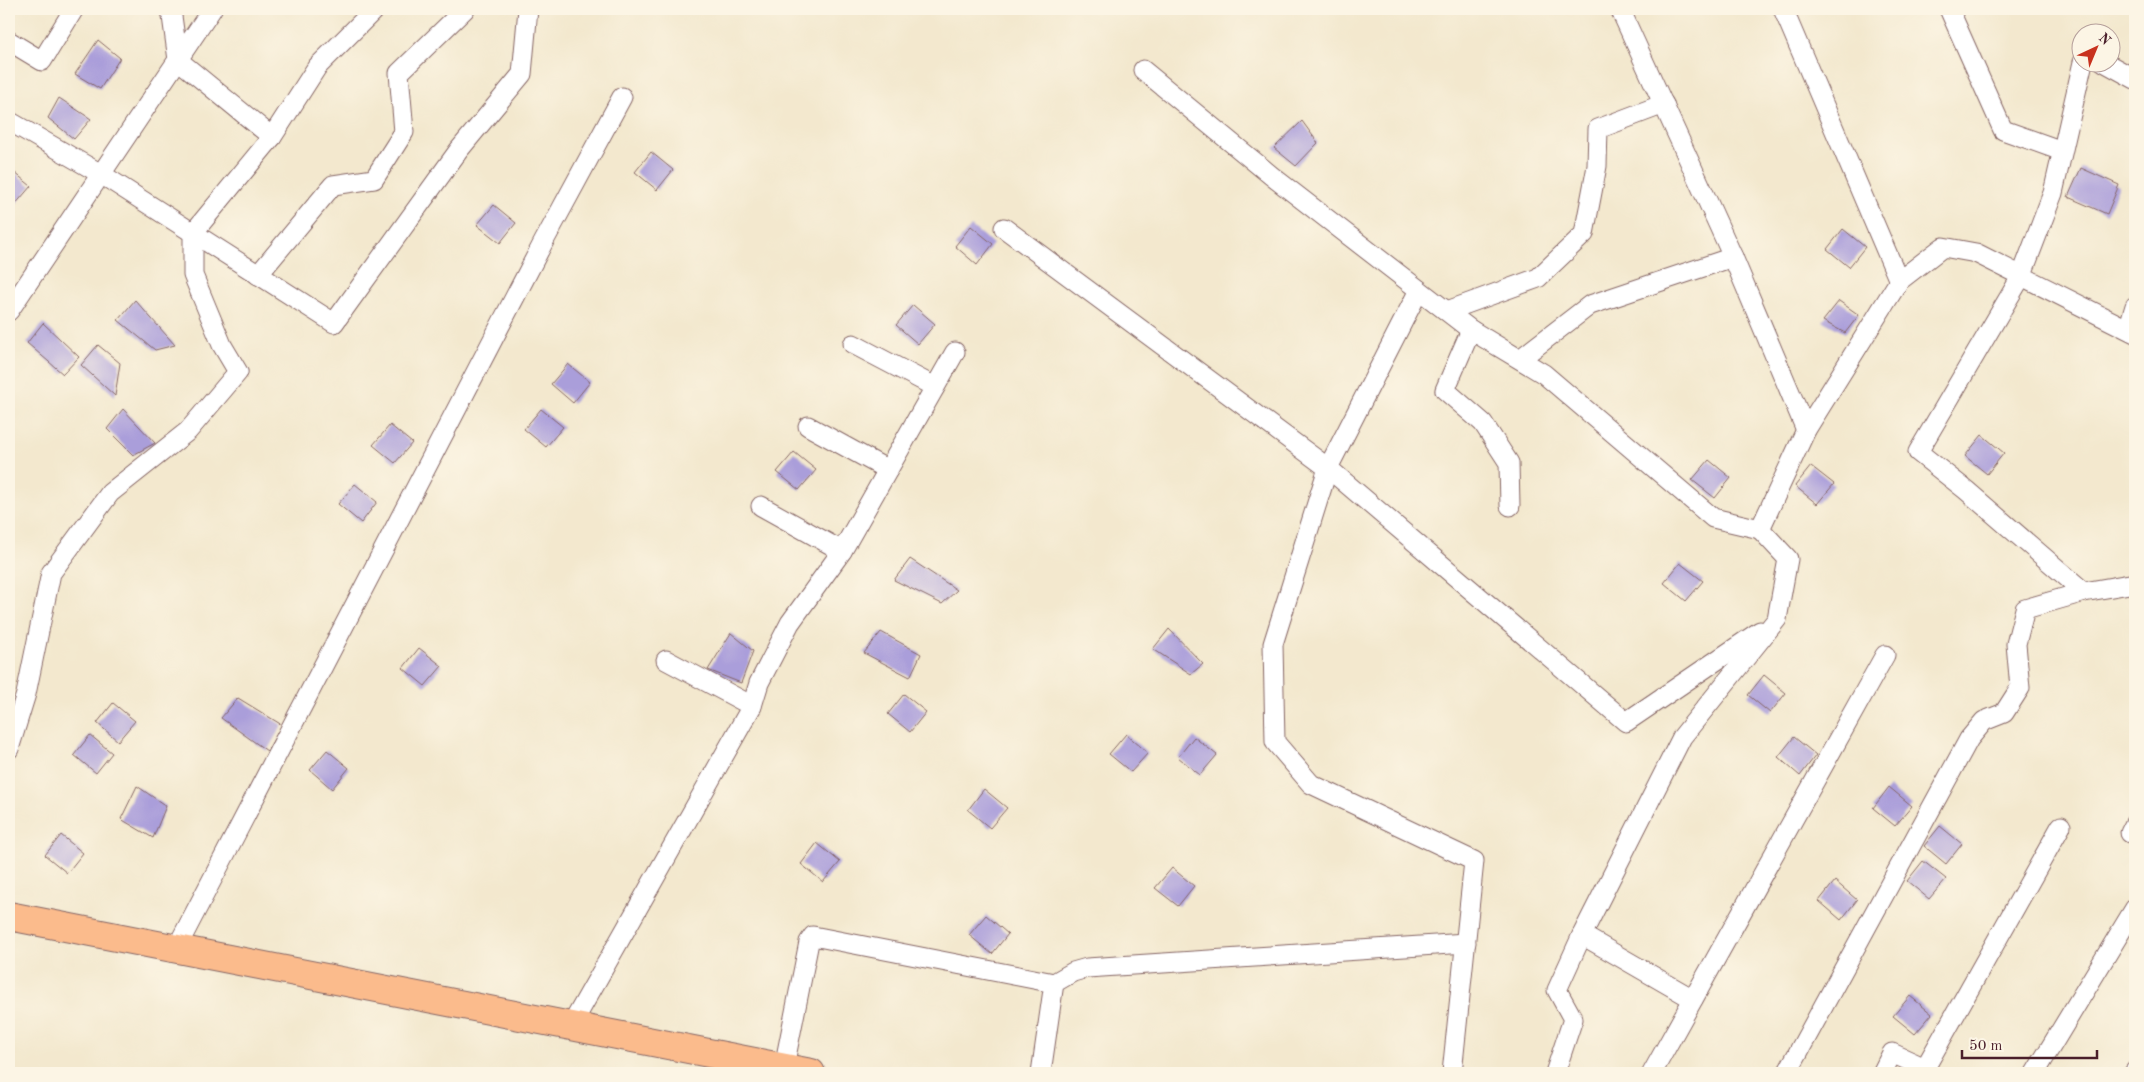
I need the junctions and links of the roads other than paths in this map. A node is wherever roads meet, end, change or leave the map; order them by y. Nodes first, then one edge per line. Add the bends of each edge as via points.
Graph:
1 (74, 9) edge
2 (171, 9) edge
3 (212, 9) edge
4 (375, 9) edge
5 (465, 9) edge
6 (528, 9) edge
7 (1620, 9) edge
8 (1783, 9) edge
9 (1949, 9) edge
10 (9, 41) edge
11 (178, 60) junction
12 (1143, 70) dead end
13 (2081, 72) edge
14 (2122, 72) edge
15 (2135, 79) edge
16 (622, 97) dead end
17 (1664, 104) junction
18 (9, 121) edge
19 (272, 137) junction
20 (2062, 152) junction
21 (101, 174) junction
22 (1004, 228) dead end
23 (193, 233) junction
24 (1733, 257) junction
25 (258, 275) junction
26 (2021, 277) junction
27 (1899, 281) junction
28 (1419, 290) junction
29 (2135, 306) edge
30 (9, 311) edge
31 (1446, 311) junction
32 (1471, 330) junction
33 (2132, 331) edge
34 (853, 344) dead end
35 (955, 352) dead end
36 (1520, 360) junction
37 (935, 387) junction
38 (808, 426) dead end
39 (1806, 430) junction
40 (1328, 468) junction
41 (888, 470) junction
42 (761, 506) dead end
43 (1510, 506) dead end
44 (1760, 529) junction
45 (842, 551) junction
46 (2135, 583) edge
47 (2084, 592) junction
48 (1777, 619) junction
49 (1885, 655) dead end
50 (666, 660) dead end
51 (752, 706) junction
52 (9, 749) edge
53 (2061, 826) dead end
54 (2135, 908) edge
55 (9, 916) edge
56 (1582, 935) junction
57 (1466, 943) junction
58 (176, 949) junction
59 (1054, 983) junction
60 (1693, 999) junction
61 (571, 1026) junction
62 (784, 1067) junction
63 (811, 1073) edge
64 (1041, 1073) edge
65 (1452, 1073) edge
66 (1555, 1073) edge
67 (1652, 1073) edge
68 (1787, 1073) edge
69 (1882, 1073) edge
70 (2035, 1073) edge

1 - 10 street via 42,61
2 - 11 street
3 - 11 street
4 - 19 street via 317,67
5 - 25 street via 399,73 404,132 374,179 333,185
6 - 25 street via 522,74 459,150 334,324
7 - 17 street
8 - 27 street
9 - 20 street via 2003,130
11 - 19 street
11 - 21 street
12 - 28 street via 1273,177
13 - 20 street
14 - 15 street
16 - 58 street
17 - 24 street
17 - 31 street via 1598,129 1596,166 1584,234 1538,278
18 - 21 street
19 - 23 street
20 - 26 street via 2053,193
21 - 23 street
21 - 30 street
22 - 40 street
23 - 25 street
23 - 52 street via 193,275 222,345 238,372 188,431 110,493 51,573 26,694
24 - 36 street via 1590,305
24 - 39 street
26 - 27 street via 1976,253 1943,247
26 - 33 street
26 - 47 street via 1918,452
27 - 39 street
28 - 31 street
28 - 40 street
29 - 33 street
31 - 32 street
32 - 36 street
32 - 43 street via 1445,390 1483,423 1509,463
34 - 37 street
35 - 37 street
36 - 44 street via 1544,374 1713,518
37 - 41 street
38 - 41 street
39 - 44 street
40 - 48 street via 1626,722
40 - 57 street via 1273,644 1275,742 1311,784 1474,861
41 - 45 street
42 - 45 street
44 - 48 street via 1788,559
45 - 51 street via 790,622 759,683
46 - 47 street
47 - 68 street via 2025,609 2016,644 2020,688 2004,714 1984,721 1969,739
48 - 56 street via 1682,737
49 - 60 street
50 - 51 street
51 - 61 street
53 - 69 street via 1924,1068 1892,1053
54 - 70 street
55 - 58 main road
56 - 60 street
56 - 66 street via 1557,990 1573,1019
57 - 59 street via 1087,968
57 - 65 street
58 - 61 main road
59 - 62 street via 813,936
59 - 64 street
60 - 67 street
61 - 62 main road
62 - 63 main road

